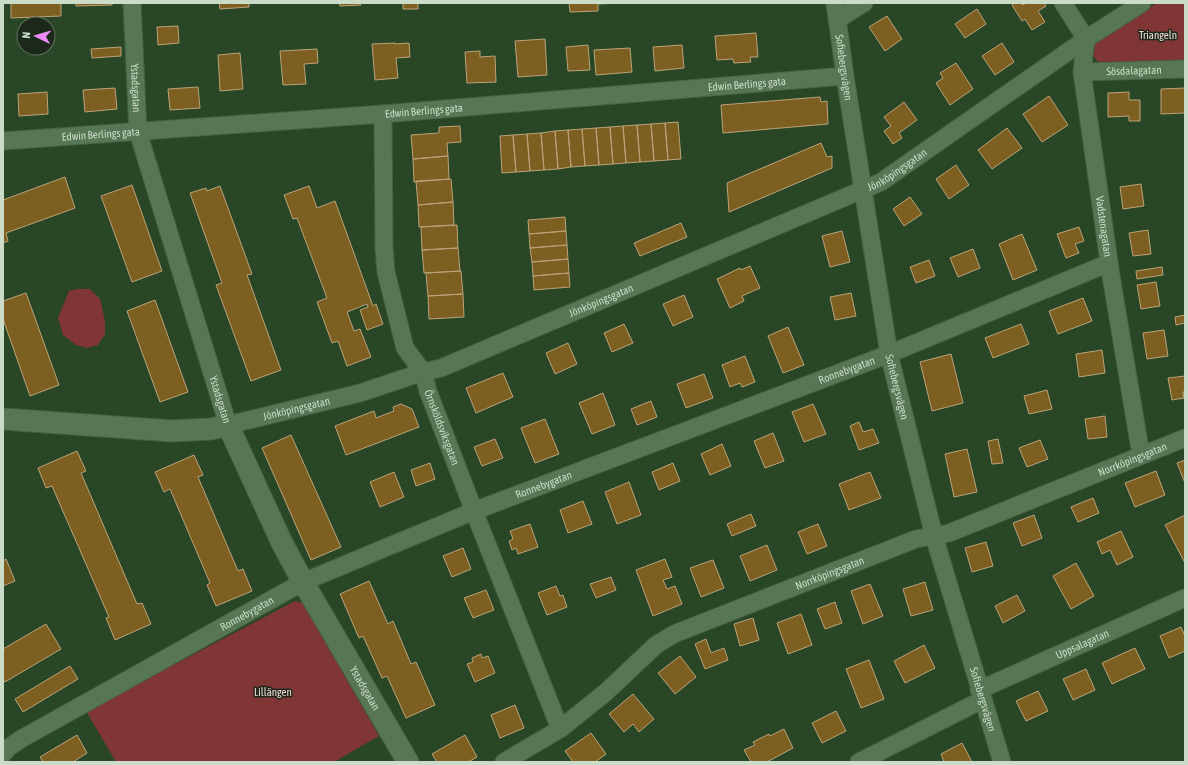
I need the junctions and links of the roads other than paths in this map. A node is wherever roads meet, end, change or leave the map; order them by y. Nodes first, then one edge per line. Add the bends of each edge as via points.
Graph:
1 (132, 3) edge
2 (835, 3) edge
3 (864, 3) edge
4 (1063, 3) edge
5 (1142, 3) edge
6 (838, 20) junction
7 (1086, 39) junction
8 (1185, 69) edge
9 (1082, 72) junction
10 (845, 76) junction
11 (383, 114) junction
12 (138, 132) junction
13 (3, 142) edge
14 (863, 189) junction
15 (1109, 263) junction
16 (889, 354) junction
17 (423, 372) junction
18 (3, 420) edge
19 (228, 425) junction
20 (1185, 438) edge
21 (1141, 455) junction
22 (474, 511) junction
23 (934, 536) junction
24 (303, 582) junction
25 (1185, 598) edge
26 (981, 695) junction
27 (560, 729) junction
28 (3, 754) edge
29 (408, 762) edge
30 (504, 762) edge
31 (859, 762) edge
32 (1002, 762) edge

1 - 12 street, Ystadsgatan
2 - 6 street, Sofiebergsvägen
3 - 6 street
4 - 7 street
5 - 7 street, Jönköpingsgatan
6 - 10 street, Sofiebergsvägen
7 - 9 street, Vadstenagatan
7 - 14 street, Jönköpingsgatan via 881,182
8 - 9 street, Sösdalagatan
9 - 15 street, Vadstenagatan
10 - 11 street, Edwin Berlings gata
10 - 14 street, Sofiebergsvägen
11 - 12 street, Edwin Berlings gata
11 - 17 street, Örnsköldsviksgatan via 386,272 405,348
12 - 13 street, Edwin Berlings gata
12 - 19 street, Ystadsgatan
14 - 16 street, Sofiebergsvägen
14 - 17 street, Jönköpingsgatan via 441,368
15 - 16 street, Ronnebygatan
15 - 21 street, Vadstenagatan
16 - 22 street, Ronnebygatan
16 - 23 street, Sofiebergsvägen
17 - 19 street, Jönköpingsgatan via 360,393
17 - 22 street, Örnsköldsviksgatan
18 - 19 street, Jönköpingsgatan via 172,431 211,429
19 - 24 street, Ystadsgatan via 282,543
20 - 21 street, Norrköpingsgatan
21 - 23 street, Norrköpingsgatan via 949,533
22 - 24 street, Ronnebygatan
22 - 27 street, Örnsköldsviksgatan
23 - 26 street, Sofiebergsvägen
23 - 27 street, Norrköpingsgatan via 916,539 674,634 656,645 605,693
24 - 28 street, Ronnebygatan via 21,739
24 - 29 street, Ystadsgatan
25 - 26 street, Uppsalagatan
26 - 31 street, Uppsalagatan
26 - 32 street, Sofiebergsvägen
27 - 30 street, Norrköpingsgatan

